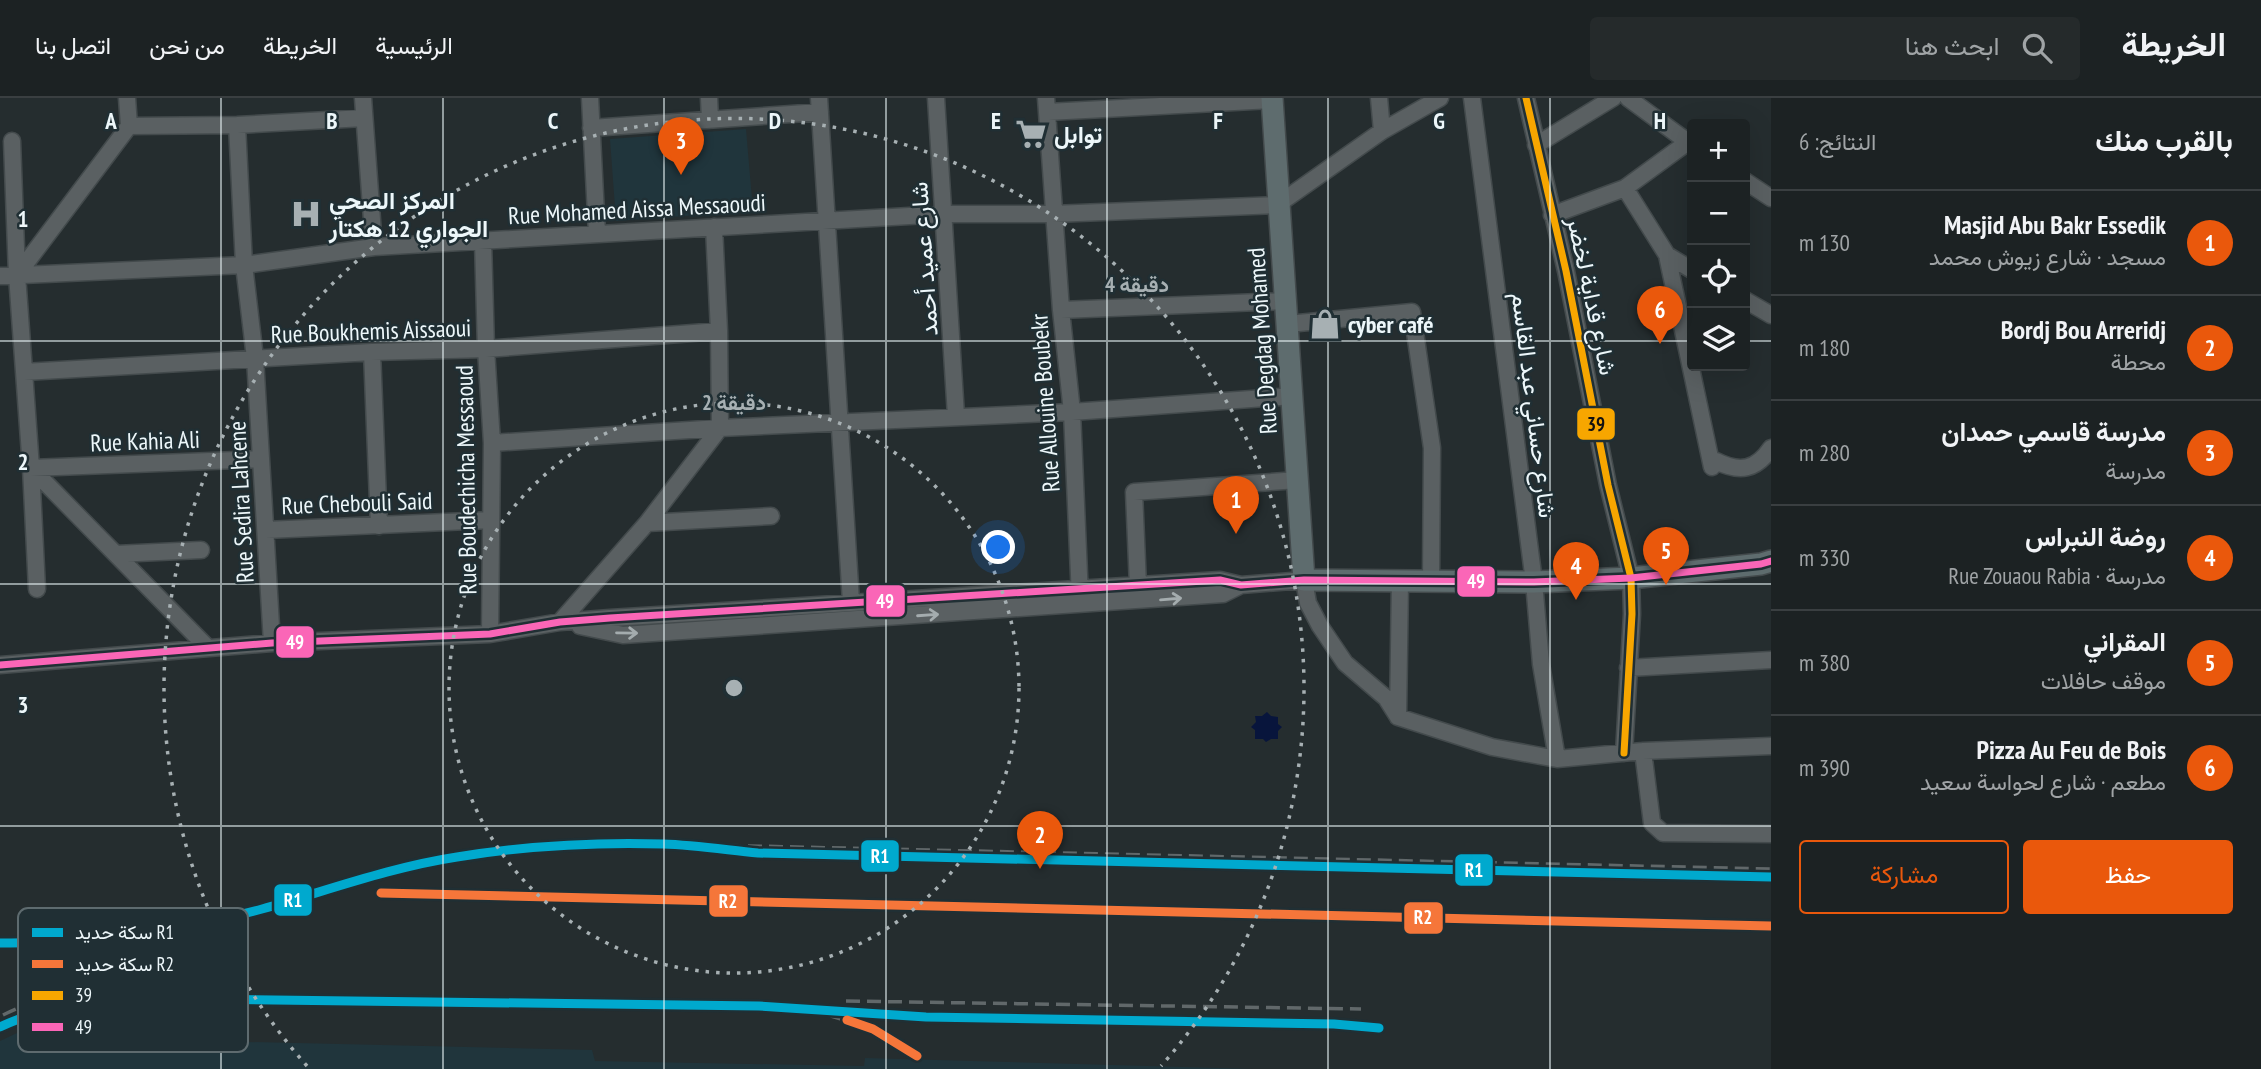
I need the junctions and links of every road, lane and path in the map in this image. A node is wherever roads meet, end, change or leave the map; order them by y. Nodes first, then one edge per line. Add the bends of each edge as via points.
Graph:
1 (127, 98) edge
2 (363, 98) edge
3 (590, 98) edge
4 (709, 98) edge
5 (936, 98) edge
6 (1379, 98) edge
7 (1440, 98) edge
8 (1472, 98) edge
9 (1526, 98) edge
10 (1613, 98) edge
11 (1629, 98) edge
12 (1272, 99) edge
13 (820, 105) edge
14 (1047, 105) edge
15 (364, 118) junction
16 (710, 120) junction
17 (237, 125) junction
18 (129, 126) junction
19 (591, 128) junction
20 (1382, 131) junction
21 (12, 141) dead end
22 (1687, 142) edge
23 (1536, 145) junction
24 (1687, 146) edge
25 (1747, 182) edge
26 (1625, 188) junction
27 (1771, 198) edge
28 (1277, 205) junction
29 (944, 214) junction
30 (1053, 214) junction
31 (1552, 215) junction
32 (827, 221) junction
33 (714, 228) junction
34 (597, 234) junction
35 (483, 241) junction
36 (374, 247) junction
37 (1667, 255) junction
38 (244, 265) junction
39 (1687, 267) edge
40 (8, 276) edge
41 (1286, 301) junction
42 (1750, 303) edge
43 (1061, 310) junction
44 (1771, 315) edge
45 (1288, 324) junction
46 (719, 331) junction
47 (486, 349) junction
48 (372, 352) junction
49 (255, 358) junction
50 (24, 372) junction
51 (1293, 396) junction
52 (1072, 412) junction
53 (956, 416) junction
54 (840, 422) junction
55 (720, 428) junction
56 (492, 443) junction
57 (1769, 455) edge
58 (261, 458) junction
59 (31, 468) junction
60 (1298, 480) junction
61 (771, 516) dead end
62 (491, 520) junction
63 (647, 523) junction
64 (379, 526) junction
65 (266, 530) junction
66 (201, 550) dead end
67 (116, 554) junction
68 (1771, 561) edge
69 (1631, 578) junction
70 (1304, 580) junction
71 (1400, 581) junction
72 (1431, 582) junction
73 (1534, 582) junction
74 (1241, 585) junction
75 (1138, 586) junction
76 (37, 589) dead end
77 (1080, 597) junction
78 (851, 602) junction
79 (560, 622) junction
80 (490, 634) junction
81 (272, 643) junction
82 (208, 648) junction
83 (1771, 660) edge
84 (0, 665) edge
85 (1628, 668) junction
86 (1398, 717) junction
87 (1771, 746) edge
88 (1643, 751) junction
89 (1624, 753) junction
90 (1557, 759) junction
91 (1771, 834) edge

1 - 18 street
2 - 15 street
3 - 19 street
4 - 16 street
5 - 29 street, شارع عميد أحمد
6 - 20 street
7 - 20 street
8 - 73 street, شارع حساني عبد القاسم
9 - 23 street, شارع قداية لخضر
10 - 23 street
11 - 22 street
12 - 14 street
12 - 28 main road, Rue Degdag Mohamed
13 - 16 street
13 - 32 street
14 - 30 street, Rue Allouine Boubekr
15 - 17 street
15 - 36 street
16 - 19 street
17 - 18 street
17 - 38 street, Rue Sedira Lahcene
18 - 40 street
19 - 34 street
20 - 28 street
21 - 40 street
23 - 31 street, شارع قداية لخضر
24 - 26 street
25 - 27 street
26 - 31 street
26 - 37 street
28 - 30 street, Rue Mohamed Aissa Messaoudi
28 - 41 main road, Rue Degdag Mohamed
29 - 30 street, Rue Mohamed Aissa Messaoudi
29 - 32 street, Rue Mohamed Aissa Messaoudi
29 - 53 street, شارع عميد أحمد
30 - 43 street, Rue Allouine Boubekr
31 - 69 street, شارع قداية لخضر
32 - 33 street, Rue Mohamed Aissa Messaoudi
32 - 54 street
33 - 34 street, Rue Mohamed Aissa Messaoudi
33 - 46 street
34 - 35 street, Rue Mohamed Aissa Messaoudi
35 - 36 street, Rue Mohamed Aissa Messaoudi
35 - 47 street, Rue Boudechicha Messaoud
36 - 38 street, Rue Mohamed Aissa Messaoudi
37 - 39 street
37 - 57 street via 1712,467 1716,461 1750,467
38 - 40 street, Rue Mohamed Aissa Messaoudi
38 - 49 street, Rue Sedira Lahcene
40 - 50 street
41 - 43 street
41 - 45 main road, Rue Degdag Mohamed
42 - 44 street
43 - 52 street, Rue Allouine Boubekr
45 - 51 main road, Rue Degdag Mohamed
45 - 72 street via 1412,312 1432,449
46 - 47 street, Rue Boukhemis Aissaoui
46 - 55 street
47 - 48 street, Rue Boukhemis Aissaoui
47 - 56 street, Rue Boudechicha Messaoud
48 - 49 street, Rue Boukhemis Aissaoui
48 - 64 street
49 - 50 street, Rue Boukhemis Aissaoui
49 - 58 street, Rue Sedira Lahcene
50 - 59 street
51 - 52 street
51 - 60 main road, Rue Degdag Mohamed
52 - 53 street
52 - 77 street, Rue Allouine Boubekr
53 - 54 street
54 - 55 street
54 - 78 street
55 - 56 street
55 - 63 street
56 - 62 street, Rue Boudechicha Messaoud
58 - 59 street, Rue Kahia Ali
58 - 65 street, Rue Sedira Lahcene
59 - 67 street
59 - 76 street
60 - 70 main road, Rue Degdag Mohamed
60 - 75 street via 1134,492
61 - 63 street
62 - 64 street, Rue Chebouli Said
62 - 80 street, Rue Boudechicha Messaoud
63 - 79 street
64 - 65 street, Rue Chebouli Said
65 - 81 street, Rue Sedira Lahcene
66 - 67 street
67 - 82 street
68 - 69 main road
69 - 73 main road
69 - 85 street, شارع قداية لخضر
70 - 71 main road
70 - 74 street
70 - 86 street via 1308,603 1345,663 1386,698
71 - 72 main road
71 - 86 street
72 - 73 main road
73 - 90 street, شارع حساني عبد القاسم via 1541,664
74 - 75 street via 1220,580
77 -> 74 street via 1223,594
75 - 77 street
77 - 78 street
79 -> 77 street via 623,635
78 - 79 street
79 - 80 street
80 - 81 street
81 - 82 street
82 - 84 street
83 - 85 street
85 - 89 street, شارع قداية لخضر
86 - 90 street via 1492,747
87 - 88 street
88 - 89 street
88 - 91 street via 1652,823 1663,833
89 - 90 street

